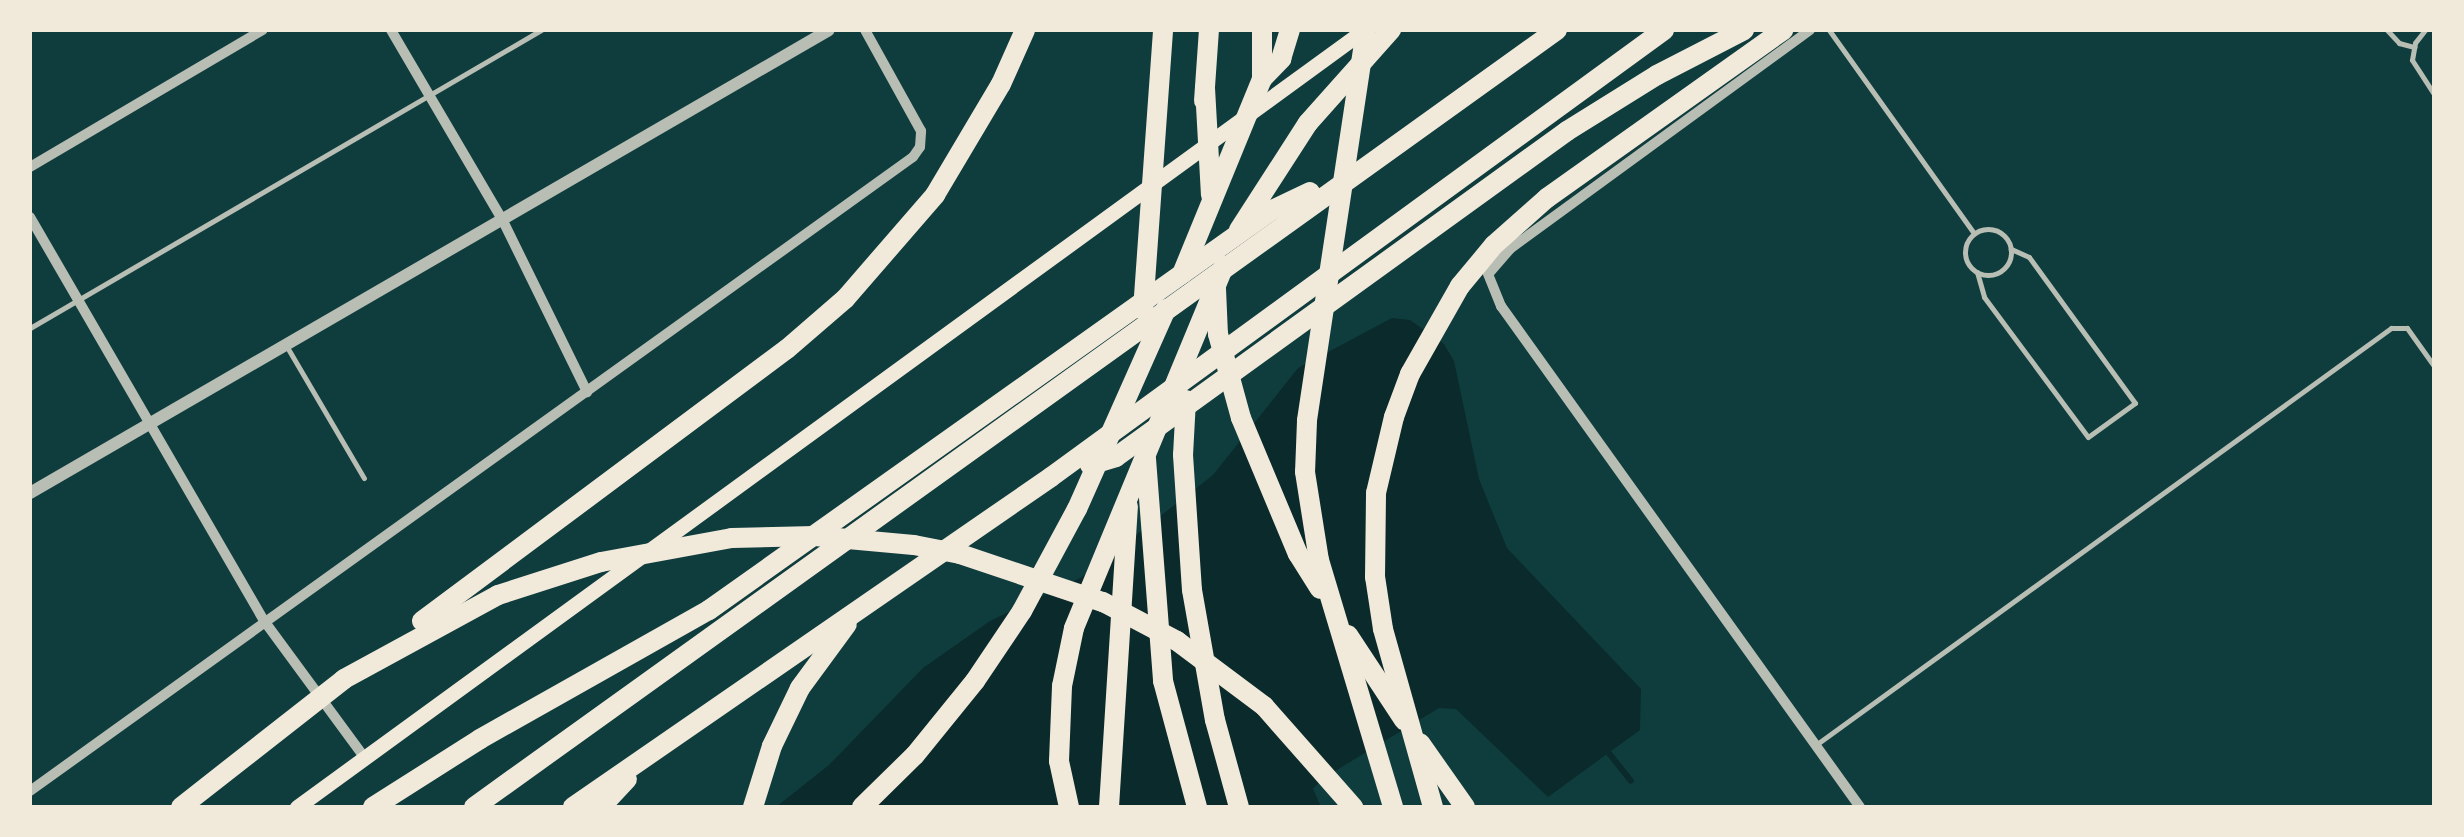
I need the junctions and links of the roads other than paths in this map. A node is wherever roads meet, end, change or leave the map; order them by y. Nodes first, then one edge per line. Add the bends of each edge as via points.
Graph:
1 (263, 30) edge
2 (391, 30) edge
3 (541, 30) edge
4 (829, 30) edge
5 (864, 30) edge
6 (1025, 30) edge
7 (1163, 30) edge
8 (1209, 30) edge
9 (1262, 30) edge
10 (1290, 30) edge
11 (1365, 30) edge
12 (1391, 30) edge
13 (1547, 30) edge
14 (1557, 30) edge
15 (1664, 30) edge
16 (1744, 30) edge
17 (1783, 30) edge
18 (1810, 30) edge
19 (1828, 30) edge
20 (2387, 30) edge
21 (2425, 30) edge
22 (2414, 47) junction
23 (1514, 60) junction
24 (1262, 79) junction
25 (1205, 88) junction
26 (2434, 94) edge
27 (429, 95) junction
28 (1364, 165) junction
29 (30, 167) edge
30 (30, 217) edge
31 (502, 220) junction
32 (1974, 233) junction
33 (2012, 250) junction
34 (1977, 272) junction
35 (78, 300) junction
36 (30, 328) edge
37 (285, 345) junction
38 (1140, 346) junction
39 (2434, 366) edge
40 (587, 392) junction
41 (149, 424) junction
42 (1051, 477) junction
43 (364, 478) dead end
44 (30, 493) edge
45 (864, 605) junction
46 (265, 622) junction
47 (344, 680) junction
48 (662, 742) junction
49 (1816, 746) junction
50 (365, 758) junction
51 (30, 791) edge
52 (181, 807) edge
53 (297, 807) edge
54 (372, 807) edge
55 (474, 807) edge
56 (573, 807) edge
57 (601, 807) edge
58 (753, 807) edge
59 (862, 807) edge
60 (1069, 807) edge
61 (1109, 807) edge
62 (1197, 807) edge
63 (1239, 807) edge
64 (1353, 807) edge
65 (1393, 807) edge
66 (1433, 807) edge
67 (1465, 807) edge
68 (1860, 807) edge

1 - 29 street
2 - 27 street
3 - 27 lane
4 - 31 street
5 - 40 street via 921,131 920,148
6 - 47 highway via 935,195 846,299
7 - 38 highway
8 - 25 highway
9 - 24 highway
10 - 24 highway via 1281,59
11 - 50 main road
11 - 65 highway via 1304,472 1319,560
12 - 60 highway via 1308,123 1244,219 1102,552 1074,628 1062,686 1059,761
13 - 23 highway
14 - 23 highway
15 - 42 highway
16 - 42 highway via 1610,104 1474,196 1116,457
17 - 66 highway via 1547,198 1494,246 1460,286 1410,374 1376,493 1375,577
18 - 49 street via 1510,249 1493,266 1489,283
19 - 32 lane
20 - 22 lane
21 - 22 lane
22 - 26 lane via 2414,66
23 - 28 highway
24 - 59 highway via 1085,492 1022,611 975,682
25 - 63 highway via 1183,455 1200,645
25 - 67 highway via 1218,334 1241,418 1298,554
27 - 31 street
27 - 35 lane
28 - 54 highway via 1272,210 709,610
28 - 55 highway
30 - 35 street
31 - 37 street
31 - 40 street
32 - 33 lane via 1998,230
32 - 34 lane via 1964,252
33 - 34 lane via 2002,271
33 - 34 lane via 2029,257 2135,403 2088,437 1984,298
35 - 36 lane
35 - 41 street
37 - 41 street
37 - 43 lane
38 - 61 highway
38 - 62 highway via 1164,681
39 - 49 lane via 2407,328 2391,328
40 - 46 street
41 - 44 street
41 - 46 street
42 - 45 highway
45 - 48 highway
45 - 58 highway via 820,656 772,746
46 - 50 street
46 - 51 street
47 - 52 highway
47 - 64 highway via 498,595 601,562 732,538 814,536 914,545 1005,567 1103,602 1177,641 1264,706
48 - 56 highway
48 - 57 highway
49 - 68 street
50 - 53 main road

